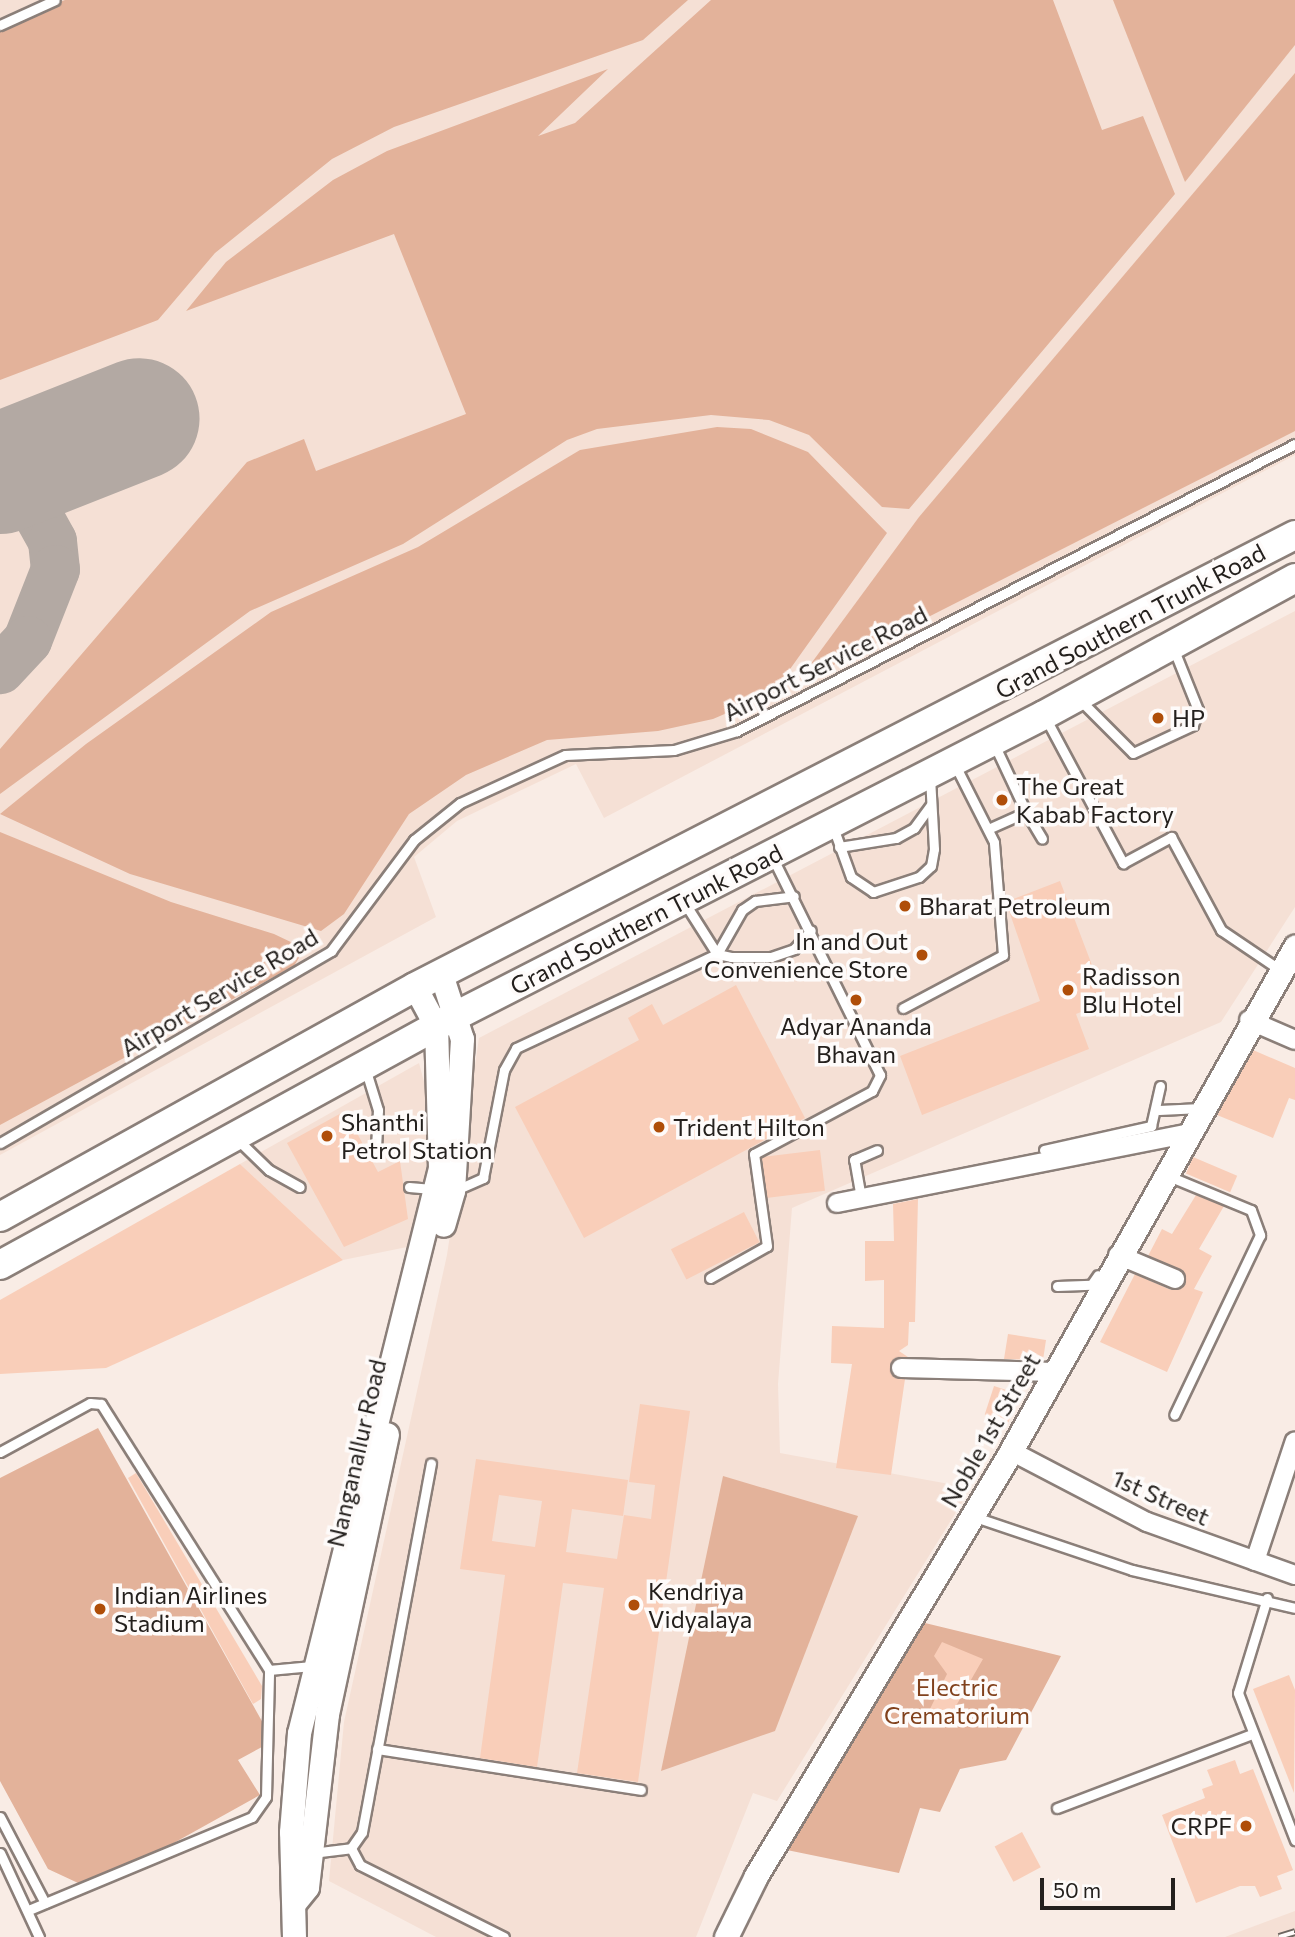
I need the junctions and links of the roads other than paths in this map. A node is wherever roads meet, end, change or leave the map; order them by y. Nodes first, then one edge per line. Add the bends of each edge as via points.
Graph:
1 (55, 0) edge
2 (0, 24) edge
3 (1295, 444) edge
4 (1295, 535) edge
5 (1295, 578) edge
6 (1172, 645) junction
7 (1077, 697) junction
8 (1044, 715) junction
9 (992, 740) junction
10 (941, 766) junction
11 (932, 803) junction
12 (1026, 812) junction
13 (988, 829) junction
14 (835, 835) junction
15 (1042, 839) dead end
16 (771, 855) junction
17 (794, 896) junction
18 (682, 900) junction
19 (811, 930) junction
20 (1295, 947) edge
21 (717, 954) junction
22 (1280, 970) junction
23 (441, 974) junction
24 (415, 987) junction
25 (903, 1008) dead end
26 (1249, 1020) junction
27 (447, 1021) junction
28 (1295, 1040) edge
29 (364, 1066) junction
30 (1160, 1086) dead end
31 (1201, 1108) junction
32 (1159, 1110) junction
33 (1187, 1135) junction
34 (234, 1137) junction
35 (0, 1143) edge
36 (376, 1147) dead end
37 (877, 1150) dead end
38 (1044, 1150) dead end
39 (1164, 1174) junction
40 (300, 1187) dead end
41 (409, 1187) dead end
42 (445, 1191) junction
43 (861, 1198) junction
44 (837, 1203) dead end
45 (0, 1217) edge
46 (0, 1265) edge
47 (1105, 1271) junction
48 (710, 1278) dead end
49 (1175, 1279) dead end
50 (1056, 1286) dead end
51 (901, 1368) dead end
52 (1055, 1372) junction
53 (393, 1379) junction
54 (1174, 1415) dead end
55 (1295, 1441) edge
56 (1012, 1451) junction
57 (0, 1452) edge
58 (431, 1463) dead end
59 (971, 1516) junction
60 (1255, 1561) junction
61 (1295, 1575) edge
62 (1267, 1598) junction
63 (1295, 1608) edge
64 (312, 1666) junction
65 (269, 1670) junction
66 (1252, 1734) junction
67 (377, 1749) junction
68 (641, 1790) dead end
69 (1056, 1808) dead end
70 (0, 1817) edge
71 (1295, 1840) edge
72 (351, 1848) junction
73 (0, 1853) edge
74 (310, 1854) junction
75 (295, 1902) junction
76 (45, 1903) junction
77 (31, 1909) junction
78 (39, 1937) edge
79 (294, 1937) edge
80 (504, 1937) edge
81 (726, 1937) edge

1 - 2 lane
3 - 35 lane, Airport Service Road via 737,732 674,750 565,755 460,803 414,840 331,951
4 - 23 main road, Grand Southern Trunk Road
5 - 6 main road, Grand Southern Trunk Road
6 - 7 main road, Grand Southern Trunk Road
6 - 7 lane via 1198,710 1193,725 1133,753
7 - 8 main road, Grand Southern Trunk Road
8 - 9 main road, Grand Southern Trunk Road
8 - 22 lane via 1123,863 1171,837 1221,930
9 - 10 main road, Grand Southern Trunk Road
9 - 12 lane
10 - 11 lane
10 - 13 lane
10 - 14 main road, Grand Southern Trunk Road
11 - 14 lane via 914,828 896,838
11 - 14 lane via 931,866 886,892 851,877
12 - 13 lane
12 - 15 lane
13 - 25 lane via 994,842 1003,955
14 - 16 main road, Grand Southern Trunk Road
16 - 17 lane
16 - 18 main road, Grand Southern Trunk Road
17 - 19 lane
17 - 21 lane via 755,901 742,910
18 - 21 lane
18 - 27 main road, Grand Southern Trunk Road
19 - 21 lane via 794,949 771,957
19 - 48 lane via 880,1075 879,1084 754,1154 767,1246
20 - 22 street, Noble 1st Street
21 - 42 lane via 516,1048 504,1070 483,1178
22 - 26 street, Noble 1st Street
23 - 24 main road, Grand Southern Trunk Road
23 - 27 street
24 - 27 street
24 - 45 main road, Grand Southern Trunk Road
26 - 28 street
26 - 31 street, Noble 1st Street
27 - 29 main road, Grand Southern Trunk Road
27 - 42 street, Nanganallur Road
29 - 34 main road, Grand Southern Trunk Road
29 - 36 lane via 378,1110
30 - 32 lane
31 - 32 lane
31 - 33 street, Noble 1st Street
32 - 38 lane via 1151,1126
33 - 39 street, Noble 1st Street
33 - 43 street
34 - 40 lane via 270,1170
34 - 46 main road, Grand Southern Trunk Road
37 - 43 lane via 854,1160
39 - 47 street, Noble 1st Street
39 - 54 lane via 1251,1210 1260,1235
41 - 42 lane
42 - 53 street, Nanganallur Road
43 - 44 street
47 - 49 street
47 - 50 lane
47 - 52 street, Noble 1st Street
51 - 52 street
52 - 56 street, Noble 1st Street
53 - 64 street, Nanganallur Road
53 - 74 street, Nanganallur Road via 327,1714
55 - 60 street
56 - 59 street, Noble 1st Street
56 - 60 street, 1st Street via 1147,1522
57 - 65 lane via 90,1403 101,1404
58 - 67 lane
59 - 62 lane via 1132,1570
59 - 81 street, Noble 1st Street via 756,1876
60 - 61 street, 1st Street
62 - 63 lane
62 - 66 lane via 1238,1684
64 - 65 lane
64 - 75 street, Nanganallur Road via 293,1783
65 - 76 lane via 266,1797 258,1812
66 - 69 lane
66 - 71 lane
67 - 68 lane
67 - 72 lane via 362,1832
70 - 76 lane
72 - 74 lane
72 - 80 lane via 360,1865
73 - 77 lane
74 - 75 street, Nanganallur Road via 307,1887
75 - 79 street, Nanganallur Road
76 - 77 lane
77 - 78 lane

